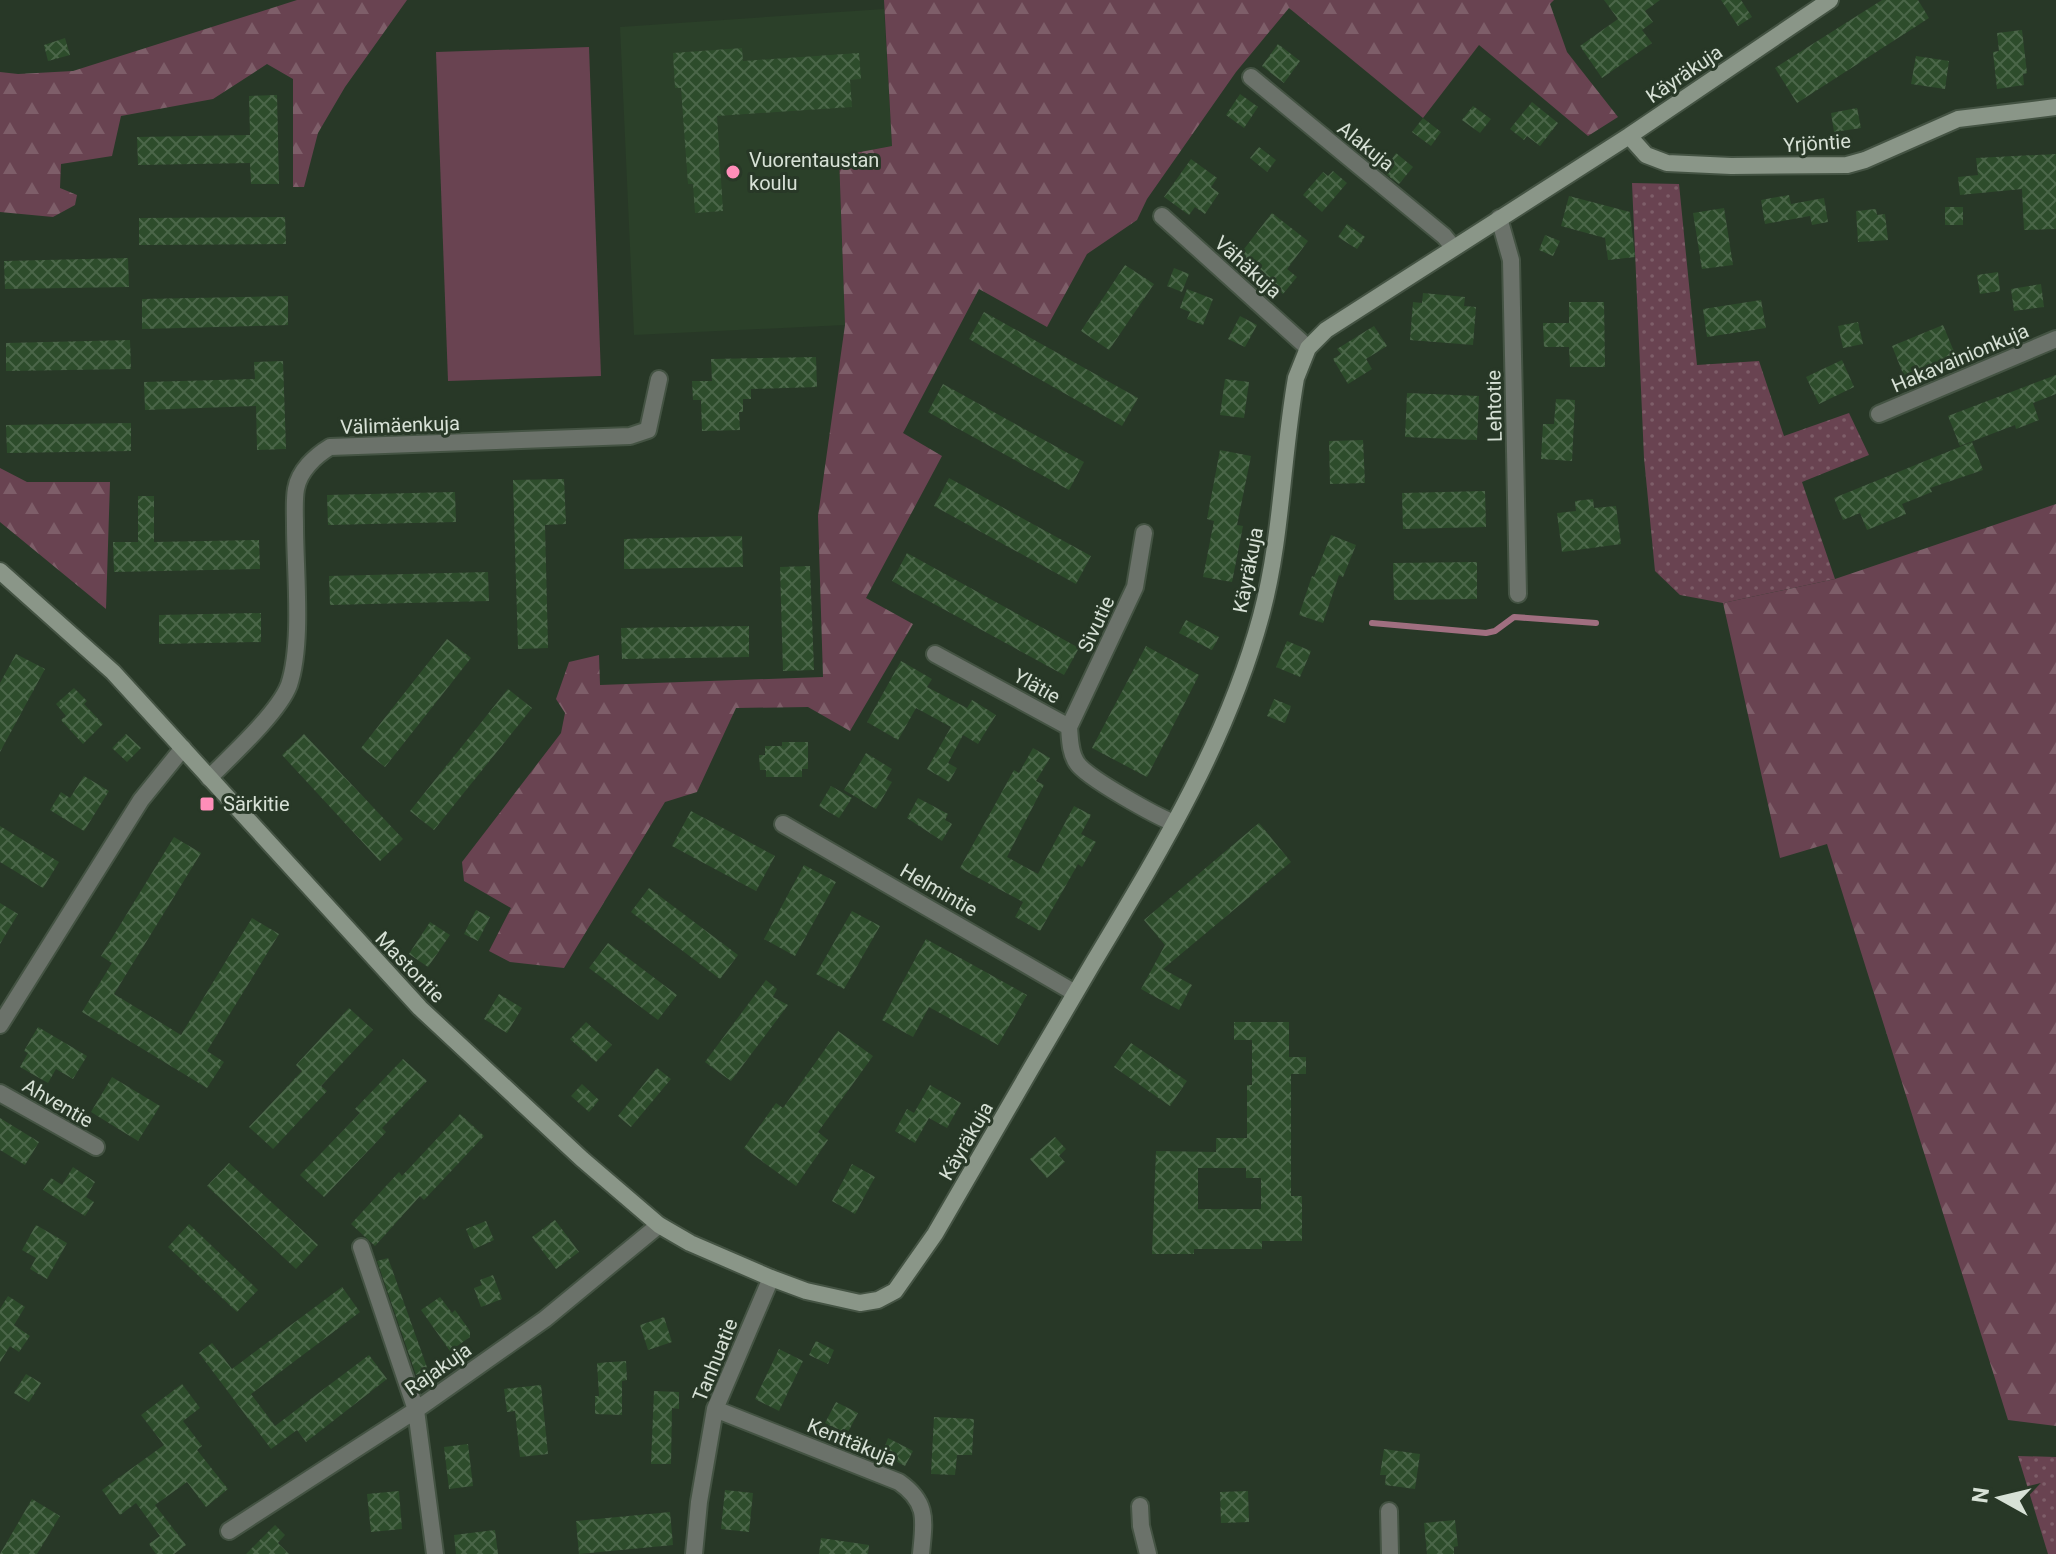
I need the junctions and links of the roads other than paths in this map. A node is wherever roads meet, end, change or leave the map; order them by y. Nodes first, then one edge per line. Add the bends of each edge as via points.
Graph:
1 (1830, 0) edge
2 (1251, 77) dead end
3 (2056, 107) edge
4 (1629, 136) junction
5 (1162, 216) dead end
6 (1499, 218) junction
7 (1453, 247) junction
8 (2056, 339) edge
9 (1308, 348) junction
10 (659, 379) dead end
11 (1879, 414) dead end
12 (1144, 533) dead end
13 (0, 571) edge
14 (1518, 594) dead end
15 (935, 654) dead end
16 (1069, 727) junction
17 (183, 748) junction
18 (209, 778) junction
19 (1174, 823) junction
20 (783, 824) dead end
21 (1075, 993) junction
22 (0, 1025) edge
23 (0, 1093) edge
24 (96, 1147) dead end
25 (659, 1225) junction
26 (361, 1247) dead end
27 (771, 1278) junction
28 (853, 1302) joint
29 (715, 1409) junction
30 (416, 1410) junction
31 (1140, 1506) dead end
32 (1389, 1511) dead end
33 (229, 1531) dead end
34 (435, 1554) edge
35 (694, 1554) edge
36 (921, 1554) edge
37 (1148, 1554) edge
38 (1390, 1554) edge

1 - 4 street, Käyräkuja
2 - 7 street, Alakuja
3 - 4 street, Yrjöntie via 1958,119 1865,160 1832,166 1667,163 1646,155
4 - 6 street, Käyräkuja
5 - 9 street, Vähäkuja
6 - 7 street, Käyräkuja
6 - 14 street, Lehtotie via 1511,260
7 - 9 street, Käyräkuja via 1326,330
8 - 11 street, Hakavainionkuja
9 - 19 street, Käyräkuja via 1294,389 1261,617 1223,723
10 - 18 street, Välimäenkuja via 648,430 630,436 330,447 320,452 296,489 296,631 289,683 256,729
12 - 16 street, Sivutie via 1135,587
13 - 17 street, Mastontie via 113,672
15 - 16 street, Ylätie
16 - 19 street, Ylätie via 1081,768
17 - 18 street, Mastontie
17 - 22 street via 141,800
18 - 25 street, Mastontie via 420,1008
19 - 21 street, Käyräkuja
20 - 21 street, Helmintie
21 - 28 street, Käyräkuja via 903,1282 878,1300
23 - 24 street, Ahventie
25 - 27 street, Mastontie
25 - 30 street, Rajakuja via 545,1319
26 - 30 street
27 - 28 street, Mastontie
27 - 29 street, Tanhuatie
29 - 35 street, Tanhuatie
29 - 36 street, Kenttäkuja via 899,1482 923,1511
30 - 33 street, Rajakuja
30 - 34 street
31 - 37 street
32 - 38 street

